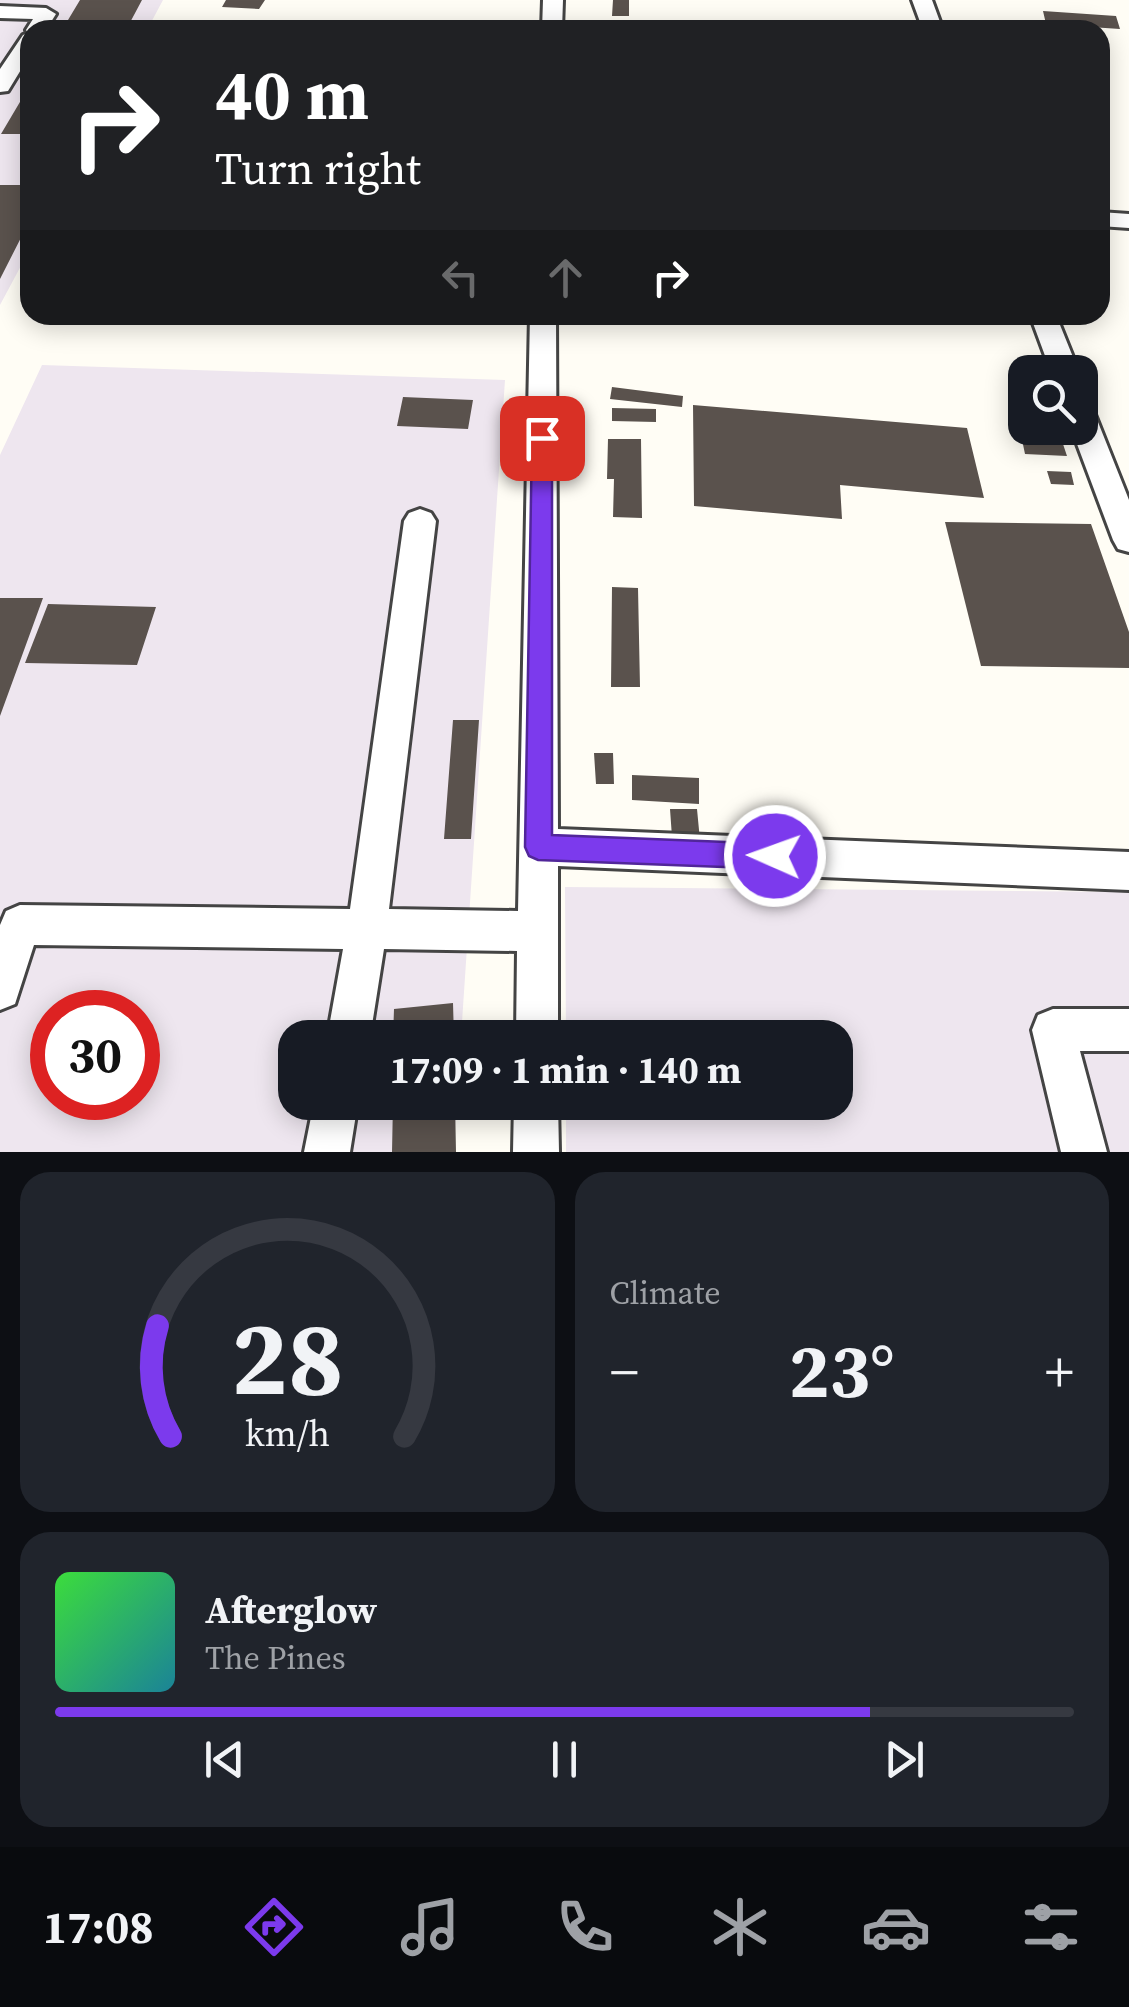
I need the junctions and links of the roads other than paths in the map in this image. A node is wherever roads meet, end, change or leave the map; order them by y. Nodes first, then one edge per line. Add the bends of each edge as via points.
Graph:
1 (0, 12) edge
2 (42, 20) edge
3 (20, 55) edge
4 (0, 86) edge
5 (543, 325) edge
6 (1047, 325) edge
7 (1058, 355) edge
8 (1093, 445) edge
9 (420, 521) dead end
10 (1129, 540) edge
11 (538, 847) junction
12 (1129, 871) edge
13 (367, 928) junction
14 (538, 931) junction
15 (0, 989) edge
16 (351, 1020) edge
17 (537, 1020) edge
18 (1129, 1030) edge
19 (333, 1120) edge
20 (536, 1120) edge
21 (328, 1152) edge
22 (536, 1152) edge
23 (1084, 1152) edge

1 - 2 street via 46,14
3 - 4 street
5 - 11 street
6 - 7 street
8 - 10 street
9 - 13 street
11 - 12 street
11 - 14 street
13 - 14 street
13 - 15 street via 20,925
13 - 16 street
14 - 17 street
18 - 23 street via 1053,1030
19 - 21 street
20 - 22 street

